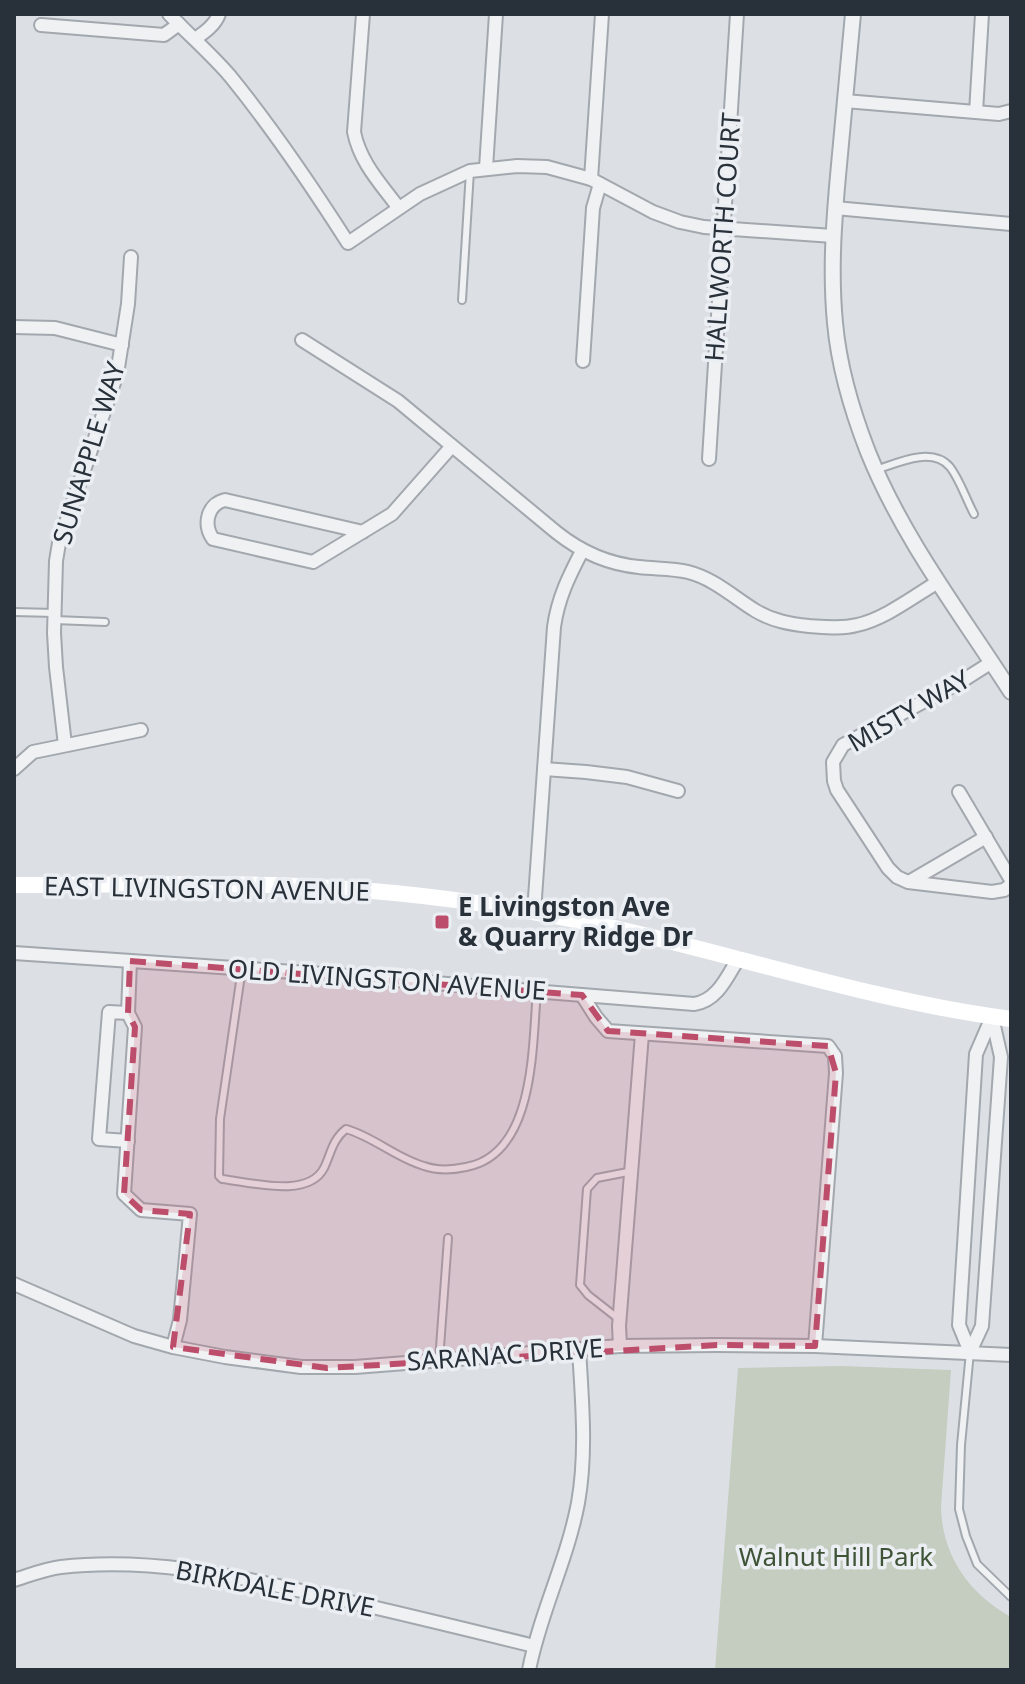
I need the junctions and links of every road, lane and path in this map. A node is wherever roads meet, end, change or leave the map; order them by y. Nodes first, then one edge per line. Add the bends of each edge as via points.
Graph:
1 (219, 14) edge
2 (363, 14) edge
3 (496, 14) edge
4 (602, 14) edge
5 (737, 14) edge
6 (853, 14) edge
7 (982, 14) edge
8 (174, 19) edge
9 (41, 25) dead end
10 (195, 39) junction
11 (845, 101) junction
12 (1011, 111) edge
13 (976, 112) junction
14 (486, 168) junction
15 (470, 171) junction
16 (596, 182) junction
17 (398, 207) junction
18 (835, 208) junction
19 (1011, 224) edge
20 (723, 229) junction
21 (833, 236) junction
22 (131, 257) dead end
23 (462, 300) dead end
24 (14, 327) edge
25 (302, 340) dead end
26 (122, 345) junction
27 (583, 361) dead end
28 (452, 446) junction
29 (709, 459) dead end
30 (876, 470) junction
31 (974, 514) dead end
32 (363, 532) junction
33 (582, 551) junction
34 (938, 582) junction
35 (14, 612) edge
36 (55, 617) junction
37 (105, 622) dead end
38 (992, 662) junction
39 (1011, 692) edge
40 (141, 730) dead end
41 (65, 745) junction
42 (14, 769) edge
43 (544, 769) junction
44 (678, 791) dead end
45 (959, 792) dead end
46 (986, 837) junction
47 (908, 882) junction
48 (1011, 882) edge
49 (14, 885) edge
50 (534, 912) junction
51 (14, 953) edge
52 (738, 959) junction
53 (130, 961) junction
54 (242, 968) junction
55 (537, 991) junction
56 (582, 995) junction
57 (128, 1013) junction
58 (992, 1017) junction
59 (1011, 1019) edge
60 (642, 1034) junction
61 (128, 1141) junction
62 (633, 1171) junction
63 (448, 1238) dead end
64 (14, 1284) edge
65 (620, 1320) junction
66 (620, 1346) junction
67 (815, 1346) junction
68 (173, 1347) junction
69 (579, 1349) junction
70 (970, 1352) junction
71 (1011, 1355) edge
72 (439, 1361) junction
73 (14, 1580) edge
74 (1011, 1597) edge
75 (534, 1646) junction
76 (529, 1670) edge

1 - 10 street
2 - 17 street via 357,149
3 - 14 street
4 - 16 street
5 - 20 street, HALLWORTH COURT
6 - 11 street
7 - 13 street
8 - 9 street via 164,35
8 - 10 street
10 - 17 street via 267,123 348,243
11 - 13 street
11 - 18 street
12 - 13 street
14 - 15 street
14 - 16 street via 547,167
15 - 17 street
15 - 23 lane
16 - 20 street via 667,217
16 - 27 street
18 - 19 street
18 - 21 street
20 - 21 street
20 - 29 street, HALLWORTH COURT
21 - 30 street via 840,358
22 - 26 street, SUNAPPLE WAY
24 - 26 street via 55,328
25 - 28 street via 398,401
26 - 36 street, SUNAPPLE WAY via 117,374 59,543
28 - 32 street via 392,514
28 - 33 street
30 - 31 lane via 923,457 947,463
30 - 34 street
32 - 32 street via 313,562 213,539 207,524 213,506 225,500
33 - 34 street via 620,564 691,573 771,619 793,624 857,626
33 - 43 street via 557,605
34 - 38 street
35 - 36 lane
36 - 37 lane
36 - 41 street, SUNAPPLE WAY
38 - 39 street
38 - 47 street, MISTY WAY via 843,745 833,762 837,790 888,868
40 - 41 street
41 - 42 street via 33,752
43 - 44 street via 627,777
43 - 50 street
45 - 46 street
46 - 47 street
46 - 48 street
47 - 48 street via 992,892
49 - 50 main road, EAST LIVINGSTON AVENUE via 275,885
50 - 52 main road, EAST LIVINGSTON AVENUE
51 - 53 street, OLD LIVINGSTON AVENUE
52 - 56 street, OLD LIVINGSTON AVENUE via 714,995 701,1003
52 - 58 main road, EAST LIVINGSTON AVENUE
53 - 54 street, OLD LIVINGSTON AVENUE
53 - 57 street
54 - 55 street, OLD LIVINGSTON AVENUE
54 - 55 lane via 220,1119 219,1176 289,1187 316,1179 346,1129 426,1168 475,1166 494,1156 510,1137 524,1104
55 - 56 street, OLD LIVINGSTON AVENUE
56 - 60 street via 608,1031
57 - 61 street via 135,1027
57 - 61 street via 109,1012 99,1139
58 - 59 main road, EAST LIVINGSTON AVENUE
58 - 70 street via 1001,1057 982,1326
58 - 70 street via 976,1054 959,1325
60 - 62 street
60 - 67 street via 828,1046 835,1056
61 - 68 street via 124,1194 141,1210 190,1214
62 - 65 street
62 - 65 lane via 597,1178 587,1189 580,1285
63 - 72 lane
64 - 68 street, SARANAC DRIVE via 114,1329
65 - 66 street
66 - 67 street, SARANAC DRIVE
66 - 69 street, SARANAC DRIVE
67 - 70 street, SARANAC DRIVE
68 - 72 street, SARANAC DRIVE via 301,1367
69 - 72 street, SARANAC DRIVE
69 - 75 street via 582,1476 570,1537
70 - 71 street, SARANAC DRIVE
70 - 74 lane via 959,1509 977,1564
73 - 75 street, BIRKDALE DRIVE via 60,1568 107,1565 207,1572
75 - 76 street

